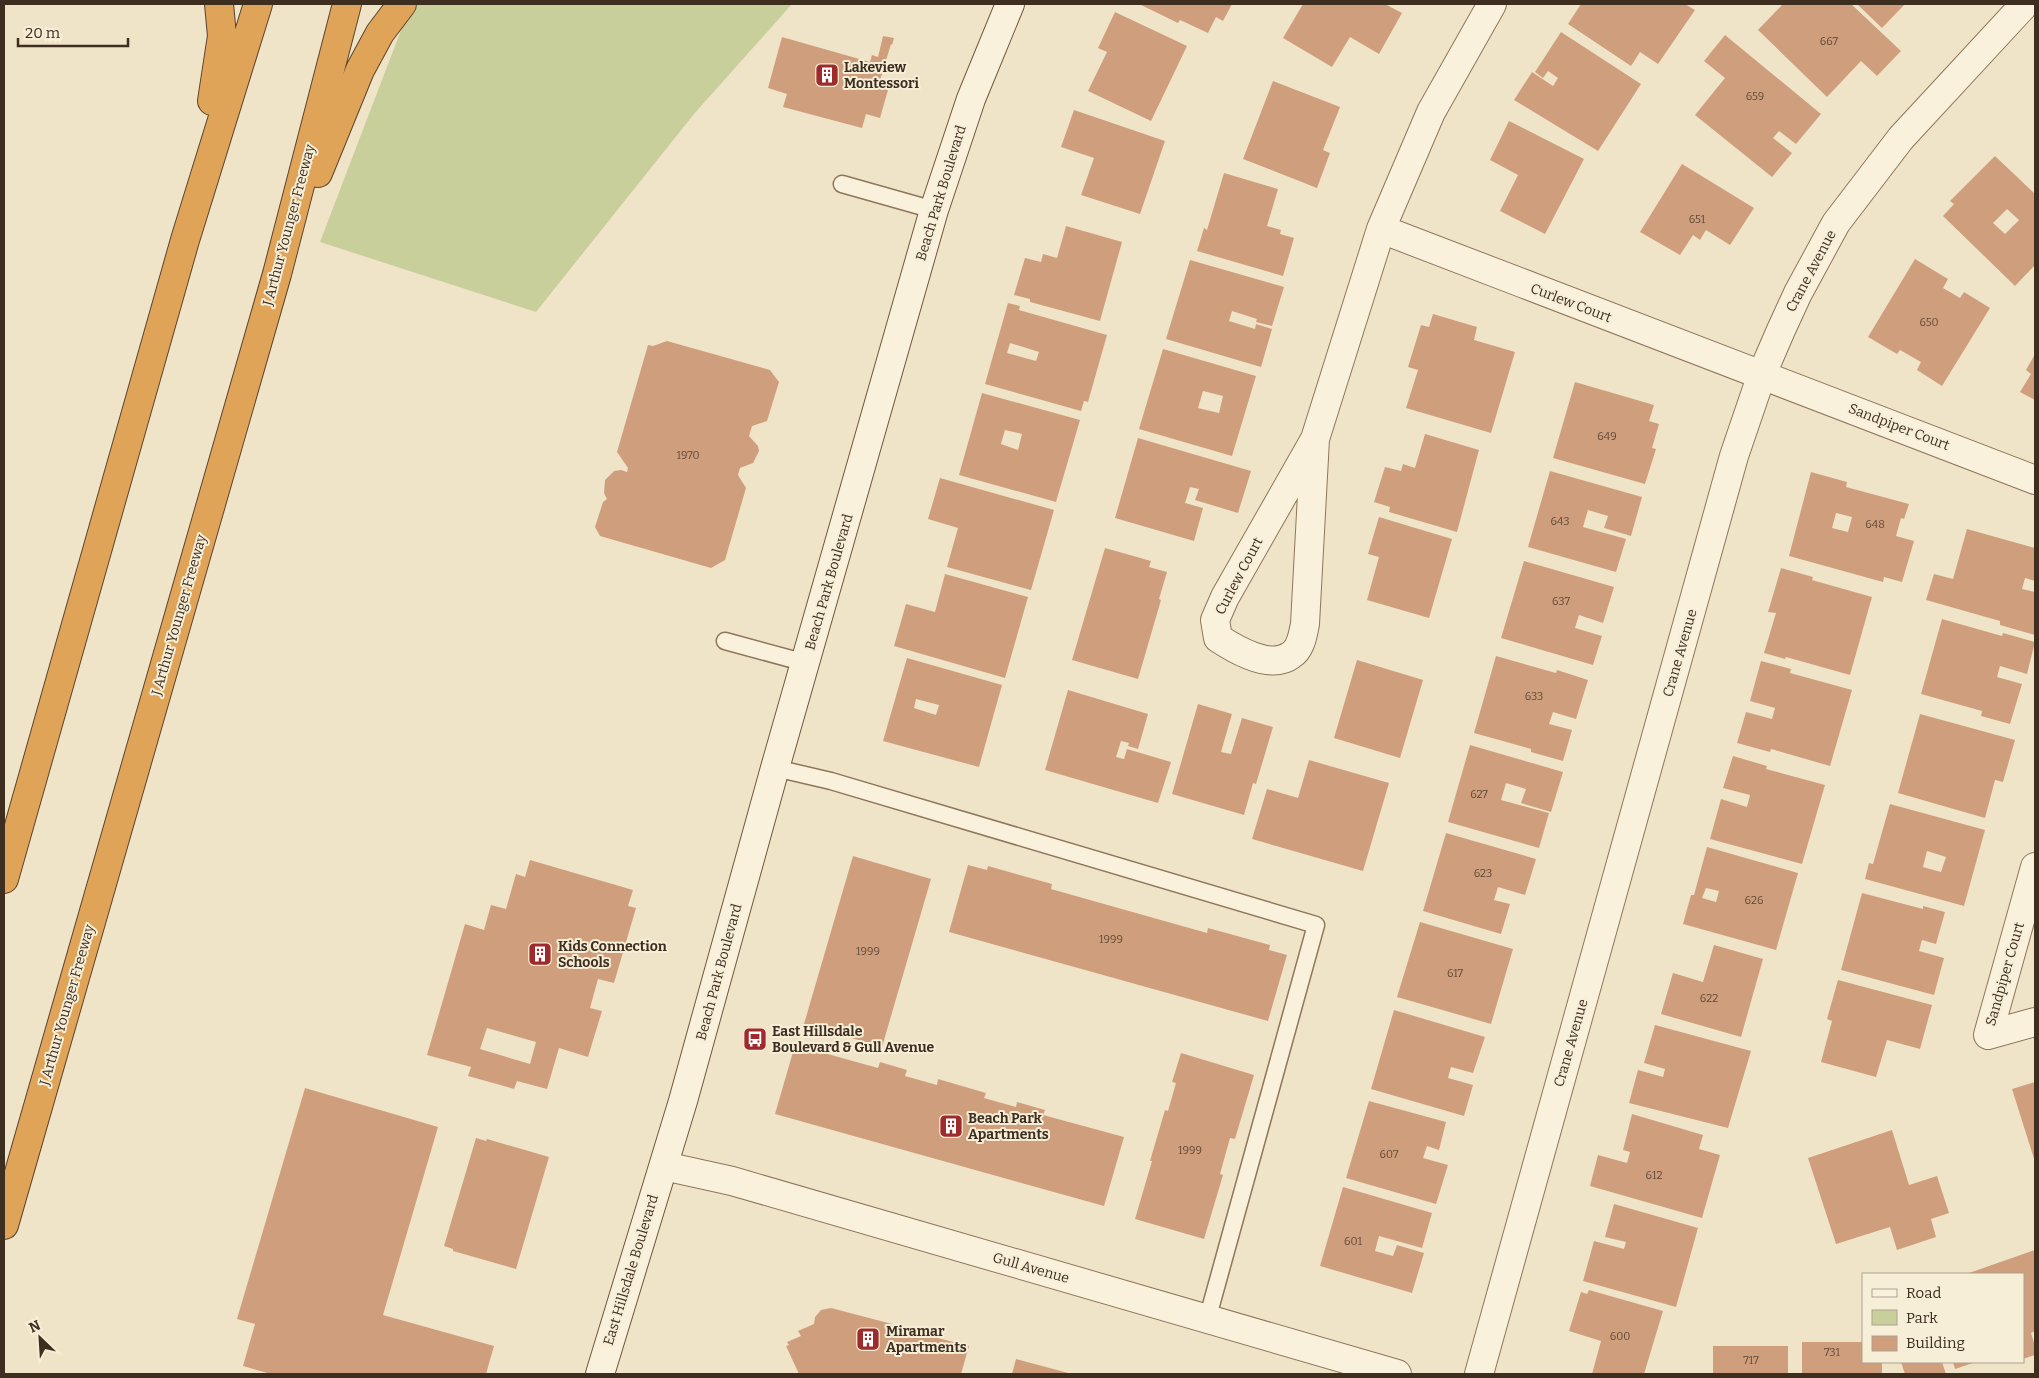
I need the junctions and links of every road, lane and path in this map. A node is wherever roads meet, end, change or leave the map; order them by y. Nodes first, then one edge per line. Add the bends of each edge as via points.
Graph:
1 (219, 4) edge
2 (258, 4) edge
3 (347, 4) edge
4 (402, 4) edge
5 (1010, 4) edge
6 (1492, 4) edge
7 (2025, 4) edge
8 (842, 184) dead end
9 (934, 210) junction
10 (1381, 228) junction
11 (185, 240) junction
12 (277, 274) junction
13 (1762, 374) junction
14 (1315, 439) junction
15 (2035, 480) edge
16 (725, 641) dead end
17 (806, 663) junction
18 (775, 768) junction
19 (2035, 867) edge
20 (4, 879) edge
21 (2035, 1022) edge
22 (664, 1166) junction
23 (4, 1225) edge
24 (1207, 1320) junction
25 (600, 1374) edge
26 (1397, 1374) edge
27 (1479, 1374) edge

1 - 11 highway via 222,36 218,69
2 - 11 highway
3 - 12 highway, J Arthur Younger Freeway
4 - 12 highway via 380,33 360,70
5 - 9 street, Beach Park Boulevard via 971,99
6 - 10 street, Curlew Court via 1431,112
7 - 13 street, Crane Avenue via 1900,138 1836,223 1798,293
8 - 9 lane
9 - 17 street, Beach Park Boulevard
10 - 13 street, Curlew Court
10 - 14 street, Curlew Court
11 - 20 highway
12 - 23 highway, J Arthur Younger Freeway
13 - 15 street, Sandpiper Court
13 - 27 street, Crane Avenue via 1734,456
14 - 14 street, Curlew Court via 1225,597 1216,620 1218,638 1236,650 1262,659 1279,660 1292,655 1302,641
16 - 17 lane
17 - 18 street, Beach Park Boulevard
18 - 22 street, Beach Park Boulevard
18 - 24 lane via 831,781 1316,925
19 - 21 street, Sandpiper Court via 1988,1035
22 - 24 street, Gull Avenue via 732,1181
22 - 25 street, East Hillsdale Boulevard
24 - 26 street, Gull Avenue

